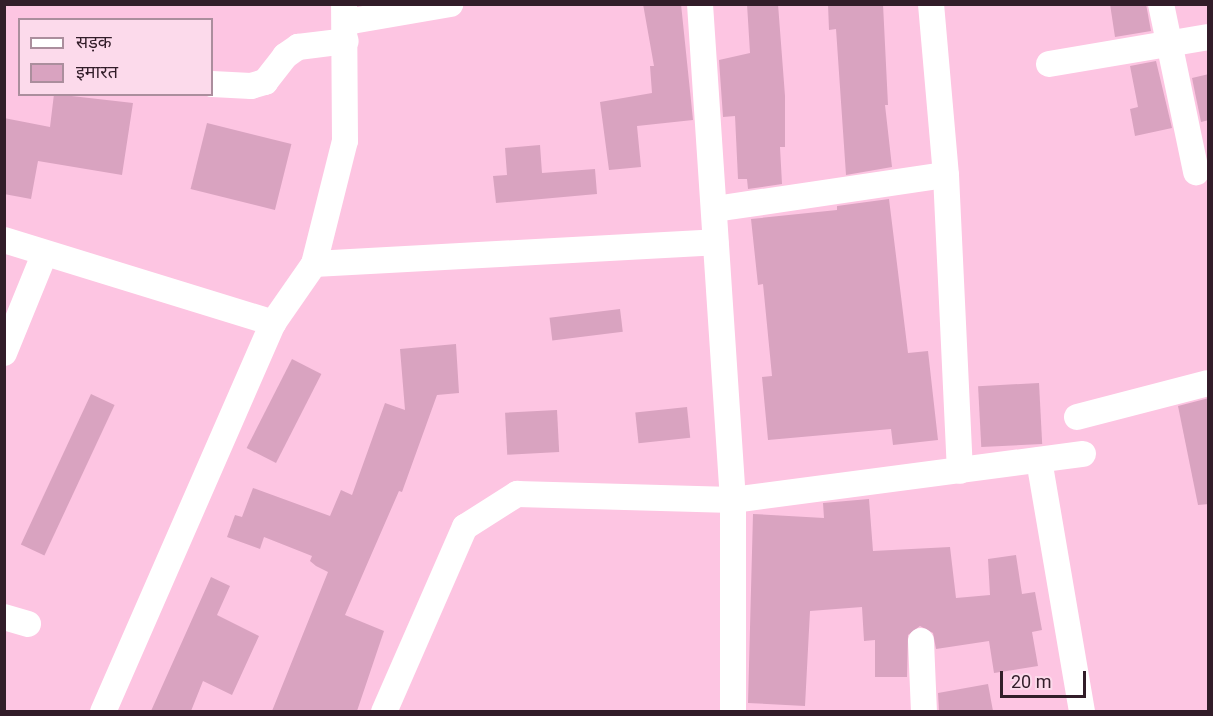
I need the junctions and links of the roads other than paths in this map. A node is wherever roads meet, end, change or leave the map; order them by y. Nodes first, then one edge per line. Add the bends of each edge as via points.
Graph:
1 (450, 4) edge
2 (700, 4) edge
3 (932, 4) edge
4 (1161, 4) edge
5 (346, 22) edge
6 (1209, 37) edge
7 (1170, 43) junction
8 (1049, 64) dead end
9 (213, 84) edge
10 (1196, 172) dead end
11 (946, 175) junction
12 (716, 209) junction
13 (4, 240) edge
14 (716, 242) junction
15 (44, 255) junction
16 (314, 264) junction
17 (273, 323) junction
18 (4, 353) edge
19 (1209, 383) edge
20 (1077, 417) dead end
21 (1083, 454) dead end
22 (1039, 460) junction
23 (960, 471) junction
24 (734, 500) junction
25 (921, 641) dead end
26 (103, 711) edge
27 (384, 711) edge
28 (733, 711) edge
29 (924, 711) edge
30 (1082, 711) edge

1 - 5 street
2 - 12 street
3 - 11 street
4 - 7 street
5 - 9 street via 285,56 265,82 251,86
5 - 16 street via 345,141
6 - 7 street
7 - 8 street
7 - 10 street
11 - 12 street
11 - 23 street
12 - 14 street
13 - 15 street
14 - 16 street
14 - 24 street
15 - 17 street
15 - 18 street
16 - 17 street
17 - 26 street
19 - 20 street
21 - 22 street
22 - 23 street
22 - 30 street
23 - 24 street
24 - 27 street via 517,494 465,527
24 - 28 street
25 - 29 street

